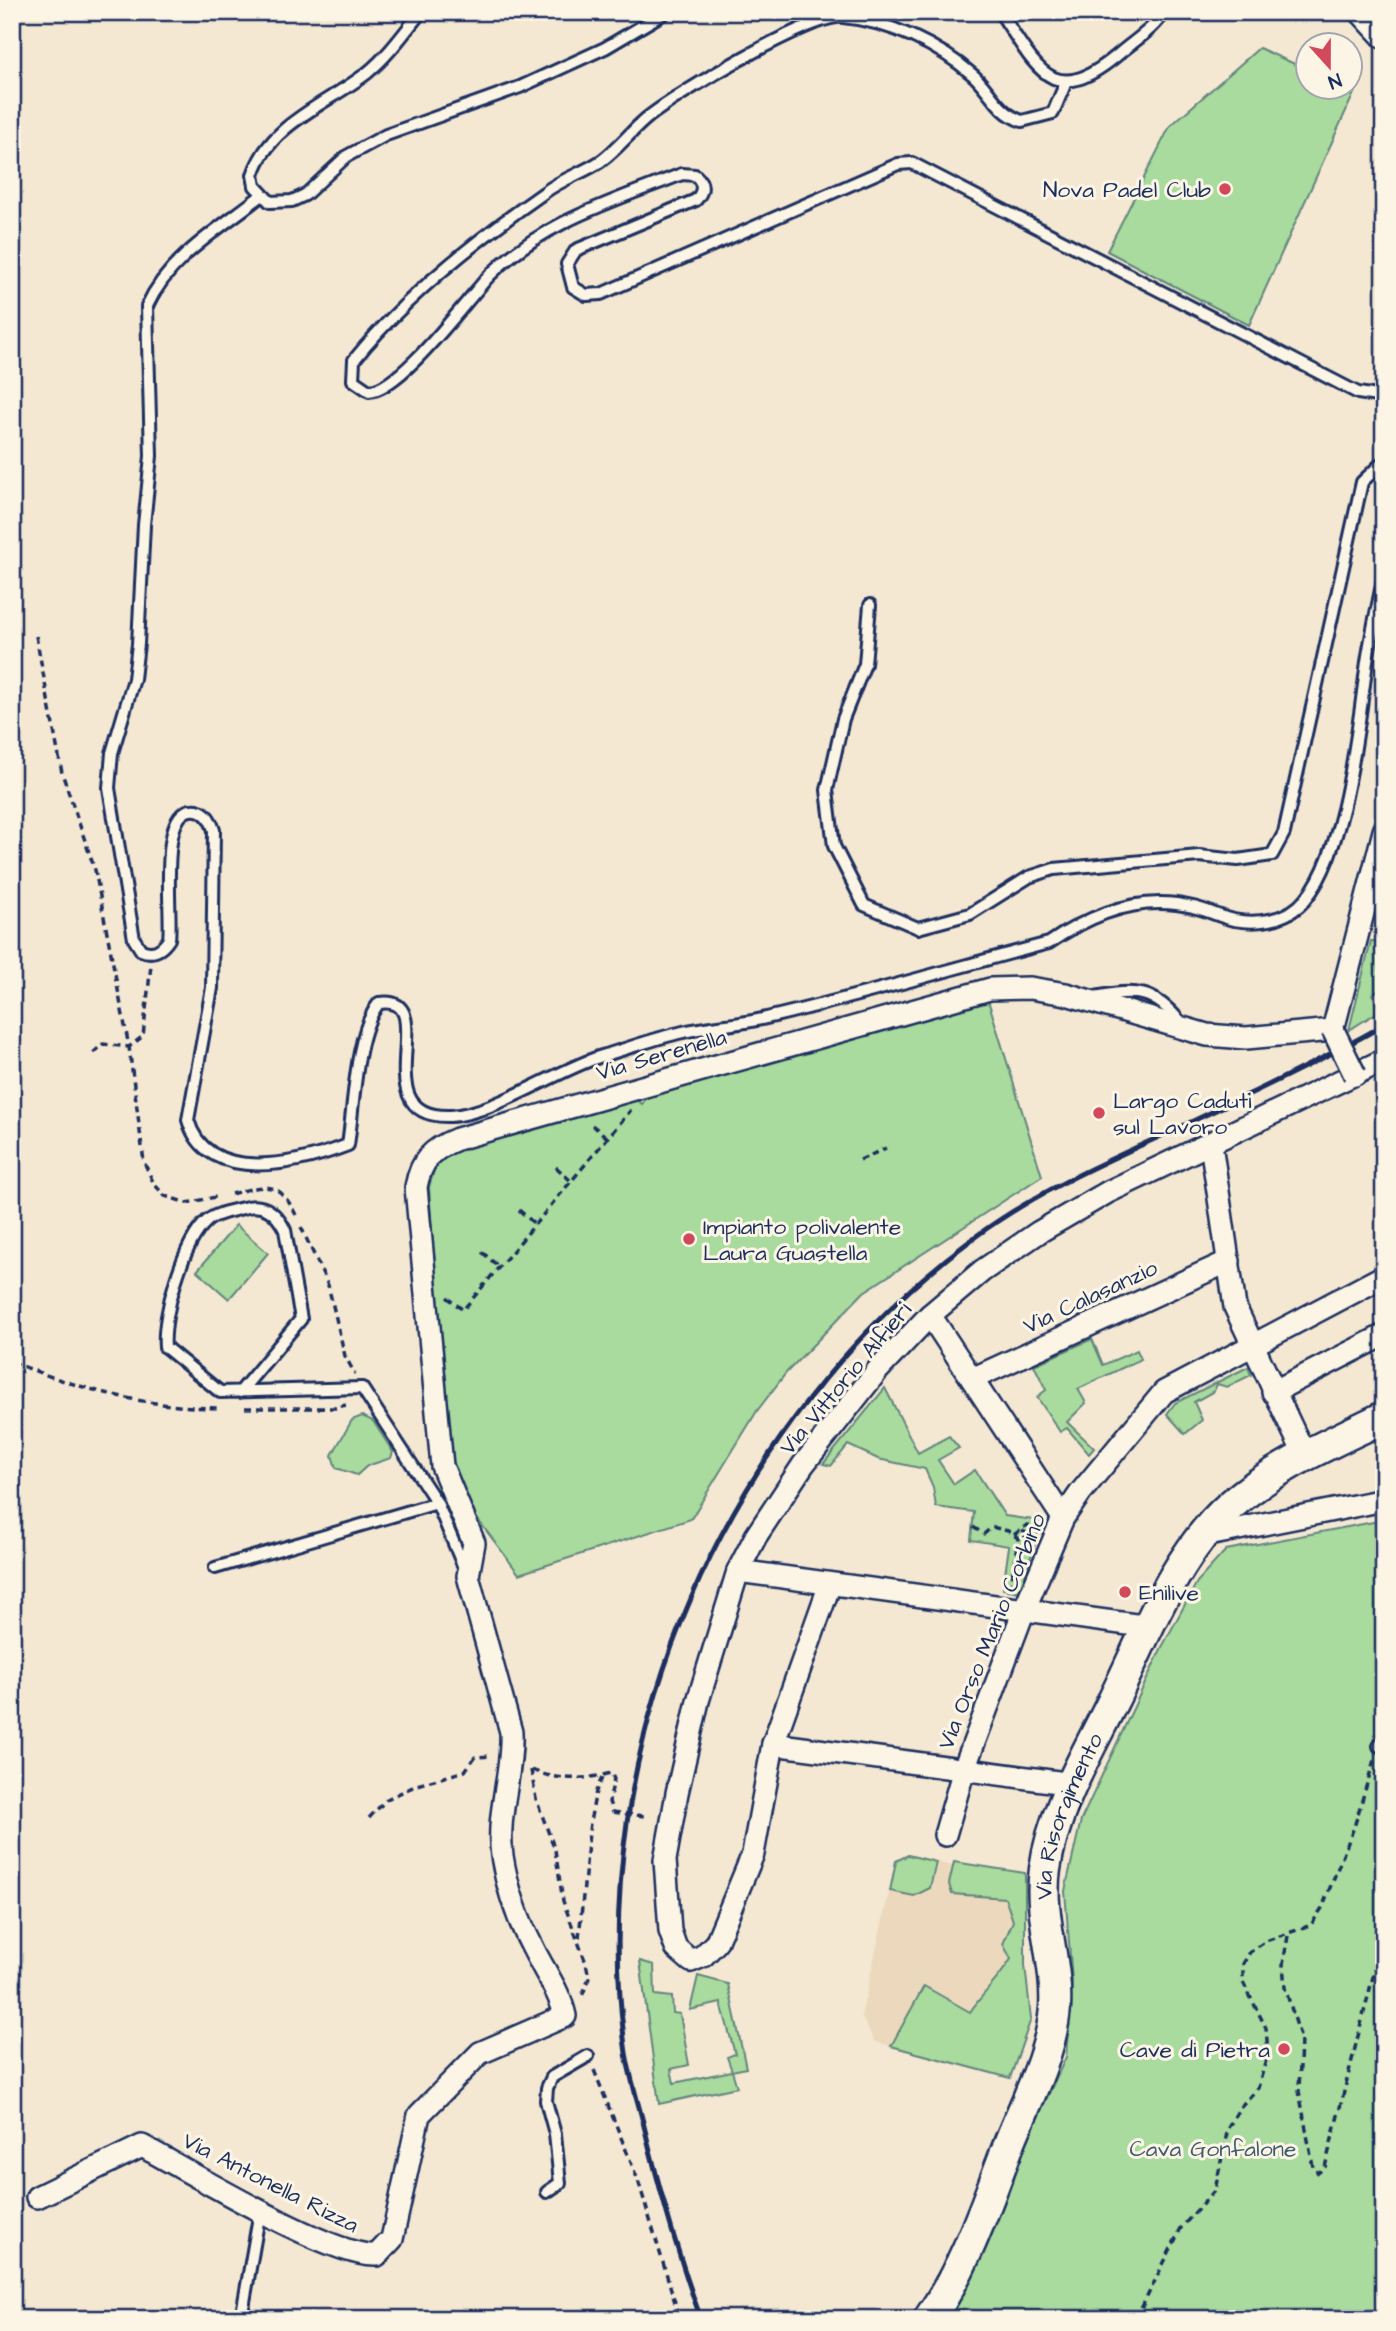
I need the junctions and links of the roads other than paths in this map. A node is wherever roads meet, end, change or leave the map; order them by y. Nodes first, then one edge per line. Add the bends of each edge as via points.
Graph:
1 (421, 12) edge
2 (666, 12) edge
3 (1000, 12) edge
4 (1164, 12) edge
5 (1360, 12) edge
6 (1384, 38) edge
7 (1066, 82) junction
8 (262, 195) junction
9 (1384, 397) edge
10 (1384, 461) edge
11 (1384, 575) edge
12 (870, 605) dead end
13 (1384, 831) edge
14 (1378, 877) edge
15 (1333, 1030) junction
16 (1384, 1060) edge
17 (1355, 1075) junction
18 (1211, 1144) junction
19 (1229, 1261) junction
20 (1384, 1276) edge
21 (930, 1315) junction
22 (1384, 1335) edge
23 (1250, 1344) junction
24 (972, 1379) junction
25 (240, 1392) junction
26 (1273, 1392) junction
27 (1384, 1417) edge
28 (1305, 1456) junction
29 (1384, 1500) edge
30 (437, 1503) junction
31 (1063, 1518) junction
32 (1203, 1536) junction
33 (215, 1568) dead end
34 (738, 1571) junction
35 (468, 1576) junction
36 (830, 1584) junction
37 (1024, 1610) junction
38 (1150, 1627) junction
39 (773, 1744) junction
40 (964, 1769) junction
41 (1073, 1783) junction
42 (945, 1835) dead end
43 (588, 2056) road end
44 (547, 2192) dead end
45 (37, 2197) dead end
46 (260, 2211) junction
47 (241, 2319) edge
48 (929, 2319) edge

1 - 8 lane via 367,72 283,130 264,152 253,176
2 - 8 lane via 605,48 532,81 386,135 348,156 292,201 270,202
3 - 7 lane via 1034,64 1048,77
4 - 7 lane via 1100,70
5 - 6 street
7 - 9 lane via 1053,113 1022,121 1006,113 973,75 917,39 878,23 841,16 808,23 660,109 601,161 553,187 512,217 448,268 367,345 354,360 353,380 369,391 387,384 435,340 489,276 533,238 681,174 691,173 701,182 702,192 696,200 576,250 567,264 573,287 586,295 601,294 898,164 912,163 1358,393
8 - 11 lane via 172,267 147,306 151,456 138,644 134,679 112,753 109,788 134,939 141,950 153,952 165,945 170,930 171,832 184,813 199,810 214,830 212,988 188,1121 202,1148 222,1159 290,1164 348,1145 363,1043 370,1014 379,1003 393,1000 406,1015 404,1084 413,1104 429,1114 451,1116 478,1109 596,1058 682,1032 760,1019 1049,943 1078,923 1114,909 1154,903 1191,906 1235,920 1281,918 1311,892 1328,861 1357,751 1366,667
10 - 12 lane via 1362,482 1284,833 1272,855 1238,860 1199,856 1054,869 1029,877 970,914 918,928 864,905 834,846 827,790 843,719 865,664
13 - 14 street
14 - 15 street
15 - 17 street, bridge
15 - 35 street, Via Serenella via 1246,1038 1207,1035 1085,999 1030,988 990,989 439,1146 426,1157 416,1187 442,1466 474,1543
16 - 17 street, Via Vittorio Alfieri
17 - 18 street, Via Vittorio Alfieri
18 - 19 street
18 - 21 street, Via Vittorio Alfieri via 1108,1192 1039,1232 982,1271
19 - 23 street via 1235,1307
19 - 24 street, Via Calasanzio
20 - 23 street, Via Orso Mario Corbino
21 - 24 street
21 - 34 street, Via Vittorio Alfieri via 877,1371 803,1465
22 - 26 street
23 - 26 street
23 - 31 street, Via Orso Mario Corbino via 1164,1392
24 - 31 street
25 - 25 lane via 220,1392 164,1342 180,1263 207,1221 251,1206 265,1206 285,1230 301,1319
25 - 30 lane via 365,1393
26 - 28 street
27 - 28 main road, Via Risorgimento
28 - 32 main road, Via Risorgimento via 1230,1506
29 - 32 street
30 - 33 lane
30 - 35 lane
31 - 37 street, Via Orso Mario Corbino
32 - 38 main road, Via Risorgimento
34 - 36 street
34 - 39 street, Via Vittorio Alfieri via 698,1700 665,1860 670,1931 676,1948 691,1961 716,1943 753,1854
35 - 46 street, Via Antonella Rizza via 511,1732 512,1756 500,1814 503,1858 518,1914 565,2017 480,2053 419,2115 392,2239 377,2255 358,2255
36 - 37 street
36 - 39 street
37 - 38 street
37 - 40 street, Via Orso Mario Corbino
38 - 41 main road, Via Risorgimento
39 - 40 street
40 - 41 street
40 - 42 street, Via Orso Mario Corbino
41 - 48 main road, Via Risorgimento via 1045,1868 1055,2005 1047,2050 961,2267
43 - 44 lane via 552,2077 547,2088 561,2177
45 - 46 street, Via Antonella Rizza via 142,2146
46 - 47 lane

